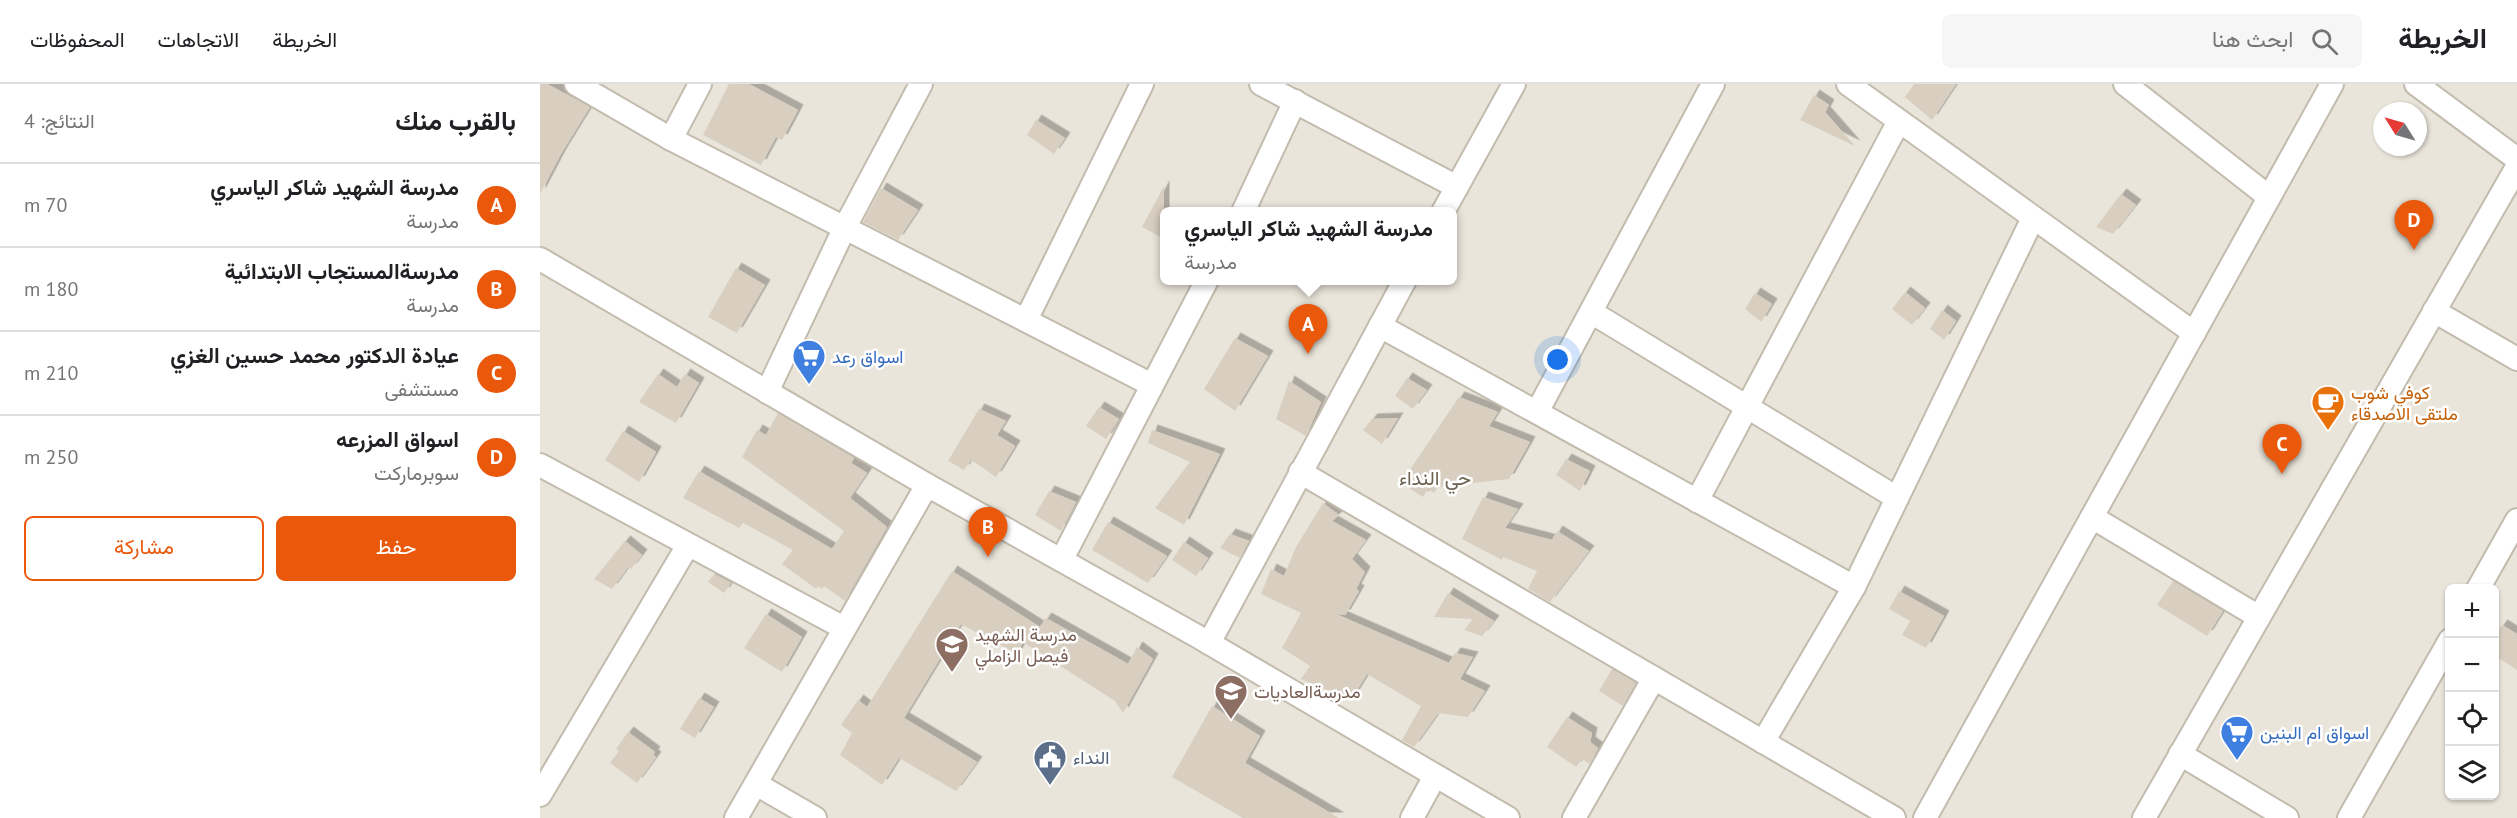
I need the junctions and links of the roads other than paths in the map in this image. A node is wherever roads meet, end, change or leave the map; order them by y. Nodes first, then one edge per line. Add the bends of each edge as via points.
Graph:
1 (576, 84) edge
2 (700, 84) edge
3 (921, 84) edge
4 (1142, 84) edge
5 (1261, 84) edge
6 (1514, 84) edge
7 (1713, 84) edge
8 (1848, 84) edge
9 (2125, 84) edge
10 (2332, 84) edge
11 (2416, 84) edge
12 (1295, 101) junction
13 (1899, 121) junction
14 (671, 139) junction
15 (2517, 159) edge
16 (2517, 167) edge
17 (1456, 186) junction
18 (2269, 197) junction
19 (1245, 207) edge
20 (1446, 207) edge
21 (2033, 218) junction
22 (845, 227) junction
23 (540, 259) edge
24 (1204, 285) edge
25 (1402, 285) edge
26 (1591, 312) junction
27 (2434, 312) junction
28 (1026, 320) junction
29 (1380, 326) junction
30 (2194, 333) junction
31 (2517, 359) edge
32 (1152, 385) junction
33 (767, 392) junction
34 (1746, 406) junction
35 (1537, 412) junction
36 (540, 465) edge
37 (1300, 472) junction
38 (927, 485) junction
39 (1897, 498) junction
40 (1697, 501) junction
41 (2092, 517) junction
42 (2517, 520) edge
43 (688, 545) junction
44 (2511, 545) edge
45 (1062, 559) junction
46 (2481, 584) edge
47 (1854, 587) junction
48 (2259, 617) junction
49 (844, 628) junction
50 (1209, 643) junction
51 (2445, 649) edge
52 (1654, 678) junction
53 (1763, 742) junction
54 (2180, 754) junction
55 (548, 765) edge
56 (1435, 776) junction
57 (756, 784) junction
58 (540, 795) edge
59 (736, 818) edge
60 (815, 818) edge
61 (1412, 818) edge
62 (1508, 818) edge
63 (1574, 818) edge
64 (1894, 818) edge
65 (1924, 818) edge
66 (2144, 818) edge
67 (2287, 818) edge
68 (2349, 818) edge

1 - 14 street
2 - 14 street
3 - 22 street
4 - 28 street
5 - 12 street
6 - 17 street
7 - 26 street
8 - 13 street
9 - 18 street
10 - 18 street
11 - 15 street
12 - 17 street
12 - 19 street
13 - 21 street
13 - 34 street
14 - 22 street
16 - 27 street
17 - 20 street
18 - 30 street
21 - 30 street
21 - 39 street
22 - 28 street
22 - 33 street
23 - 33 street
24 - 32 street
25 - 29 street
26 - 34 street
26 - 35 street
27 - 31 street
27 - 48 street
28 - 32 street
29 - 35 street
29 - 37 street
30 - 41 street
32 - 45 street
33 - 38 street
34 - 39 street
34 - 40 street
35 - 40 street
36 - 43 street
37 - 50 street
37 - 52 street
38 - 45 street
38 - 49 street
39 - 47 street
40 - 47 street
41 - 48 street
41 - 65 street
42 - 44 street
43 - 49 street
43 - 55 street
44 - 46 street
45 - 50 street
47 - 53 street
48 - 54 street
49 - 57 street
50 - 56 street
51 - 68 street
52 - 53 street
52 - 63 street
53 - 64 street
54 - 66 street
54 - 67 street
55 - 58 street
56 - 61 street
56 - 62 street
57 - 59 street
57 - 60 street

